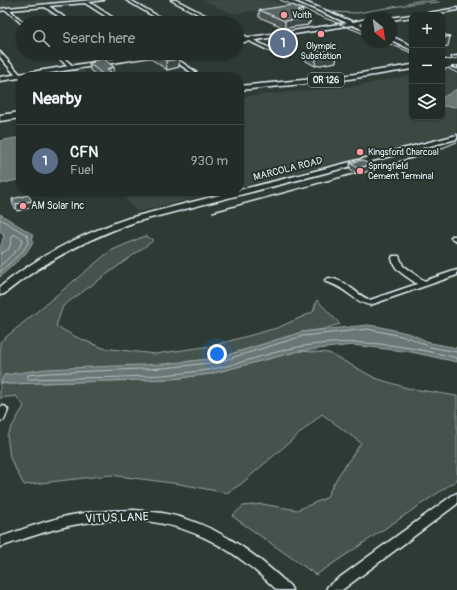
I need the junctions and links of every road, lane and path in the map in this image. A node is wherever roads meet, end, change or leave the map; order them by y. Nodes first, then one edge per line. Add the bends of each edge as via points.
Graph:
1 (102, 0) edge
2 (128, 0) edge
3 (173, 0) edge
4 (296, 0) edge
5 (86, 2) junction
6 (46, 6) junction
7 (7, 9) junction
8 (457, 9) edge
9 (0, 10) edge
10 (438, 12) edge
11 (60, 16) edge
12 (108, 16) edge
13 (156, 16) edge
14 (204, 16) edge
15 (16, 17) edge
16 (409, 17) edge
17 (397, 19) edge
18 (361, 21) edge
19 (350, 22) junction
20 (361, 27) edge
21 (244, 36) edge
22 (250, 39) junction
23 (244, 40) edge
24 (397, 41) edge
25 (409, 47) edge
26 (0, 54) edge
27 (285, 56) dead end
28 (63, 60) edge
29 (120, 60) edge
30 (176, 60) edge
31 (445, 61) edge
32 (456, 61) edge
33 (445, 64) edge
34 (409, 67) edge
35 (72, 68) junction
36 (409, 71) edge
37 (46, 72) edge
38 (194, 72) dead end
39 (16, 73) edge
40 (16, 76) edge
41 (0, 79) edge
42 (244, 88) edge
43 (244, 91) edge
44 (16, 110) edge
45 (0, 111) edge
46 (16, 115) edge
47 (0, 117) edge
48 (457, 137) edge
49 (244, 191) edge
50 (226, 196) edge
51 (396, 258) dead end
52 (457, 272) edge
53 (329, 280) dead end
54 (423, 284) junction
55 (0, 292) edge
56 (457, 498) edge
57 (0, 542) edge
58 (286, 590) edge
59 (332, 590) edge

1 - 5 street
2 - 13 street
3 - 14 street
4 - 19 main road
5 - 6 street
5 - 12 street
6 - 7 street
6 - 11 street
7 - 9 street
7 - 15 street
8 - 10 main road
16 - 17 main road
18 - 19 main road
19 - 20 main road
19 - 22 main road
21 - 22 street
22 - 23 main road
22 - 27 street
24 - 25 main road
26 - 39 street
28 - 35 street
29 - 35 main road
30 - 38 street
31 - 32 highway
32 - 33 highway, bridge
34 - 42 highway, OR 126 via 336,79
35 - 37 main road
36 - 43 highway, OR 126
40 - 41 main road
44 - 45 highway
46 - 47 highway
48 - 49 main road, MARCOLA ROAD
50 - 55 main road, MARCOLA ROAD via 132,220 93,233 40,261
51 - 54 street via 400,268
52 - 54 street
53 - 54 street via 342,283 370,303
56 - 59 street
57 - 58 street, VITUS LANE via 74,520 136,515 166,518 211,533 237,548 266,569

